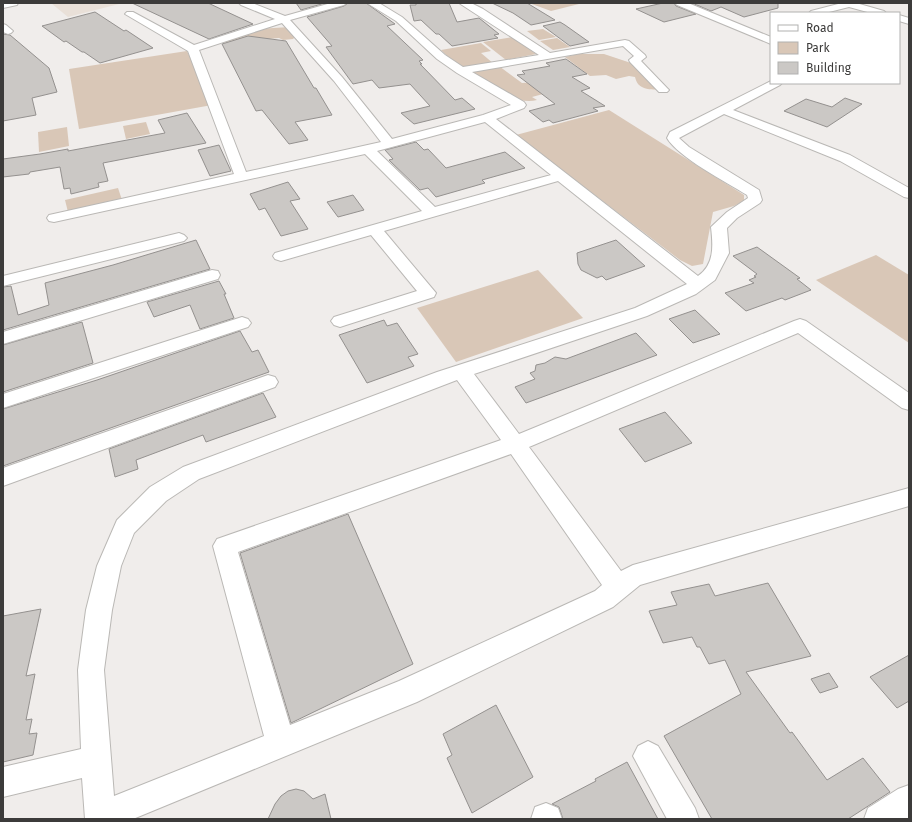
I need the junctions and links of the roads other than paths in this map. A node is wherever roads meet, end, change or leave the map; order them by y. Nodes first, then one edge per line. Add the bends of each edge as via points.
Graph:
1 (13, 3) edge
2 (244, 3) edge
3 (341, 3) edge
4 (372, 3) edge
5 (464, 3) edge
6 (680, 3) edge
7 (3, 5) edge
8 (818, 12) edge
9 (878, 12) edge
10 (130, 14) dead end
11 (284, 19) junction
12 (770, 41) edge
13 (193, 49) junction
14 (548, 56) junction
15 (461, 71) junction
16 (774, 84) edge
17 (663, 90) dead end
18 (723, 110) junction
19 (487, 118) junction
20 (389, 144) junction
21 (368, 149) junction
22 (241, 176) junction
23 (561, 176) junction
24 (909, 194) edge
25 (432, 213) junction
26 (54, 218) dead end
27 (374, 229) junction
28 (179, 238) dead end
29 (281, 256) dead end
30 (212, 275) dead end
31 (3, 281) edge
32 (698, 284) junction
33 (340, 321) dead end
34 (242, 323) dead end
35 (3, 338) edge
36 (461, 371) junction
37 (268, 382) dead end
38 (3, 401) edge
39 (909, 402) edge
40 (515, 444) junction
41 (3, 477) edge
42 (909, 497) edge
43 (618, 587) junction
44 (281, 744) junction
45 (648, 756) dead end
46 (96, 760) junction
47 (3, 782) edge
48 (909, 800) edge
49 (100, 818) edge
50 (684, 819) edge
51 (879, 819) edge

1 - 7 street
2 - 11 street
3 - 11 street
4 - 15 street via 399,19 441,57
5 - 14 street
6 - 12 street
8 - 9 street via 850,4
10 - 13 street
11 - 13 street
11 - 20 street via 338,79
13 - 22 street
14 - 15 street
14 - 17 street via 625,43 641,57 634,60
15 - 19 street via 520,105
16 - 18 street
18 - 24 street via 845,158
18 - 32 street via 673,138 684,150 754,194 755,200 719,227 722,253 709,276
19 - 20 street
19 - 23 street
20 - 21 street
21 - 22 street
21 - 25 street
22 - 26 street
23 - 25 street
23 - 32 street
25 - 27 street
27 - 29 street
27 - 33 street via 428,293
28 - 31 street
30 - 35 street
32 - 36 street via 641,312
34 - 38 street
36 - 40 street
36 - 46 street via 191,473 158,494 125,527 109,566 98,610 90,670
37 - 41 street
39 - 40 street via 800,325
40 - 43 street
40 - 44 street via 225,546
42 - 43 street via 632,576
43 - 44 street via 604,599 407,692
44 - 49 street
45 - 50 street
46 - 47 street
46 - 49 street
48 - 51 street

